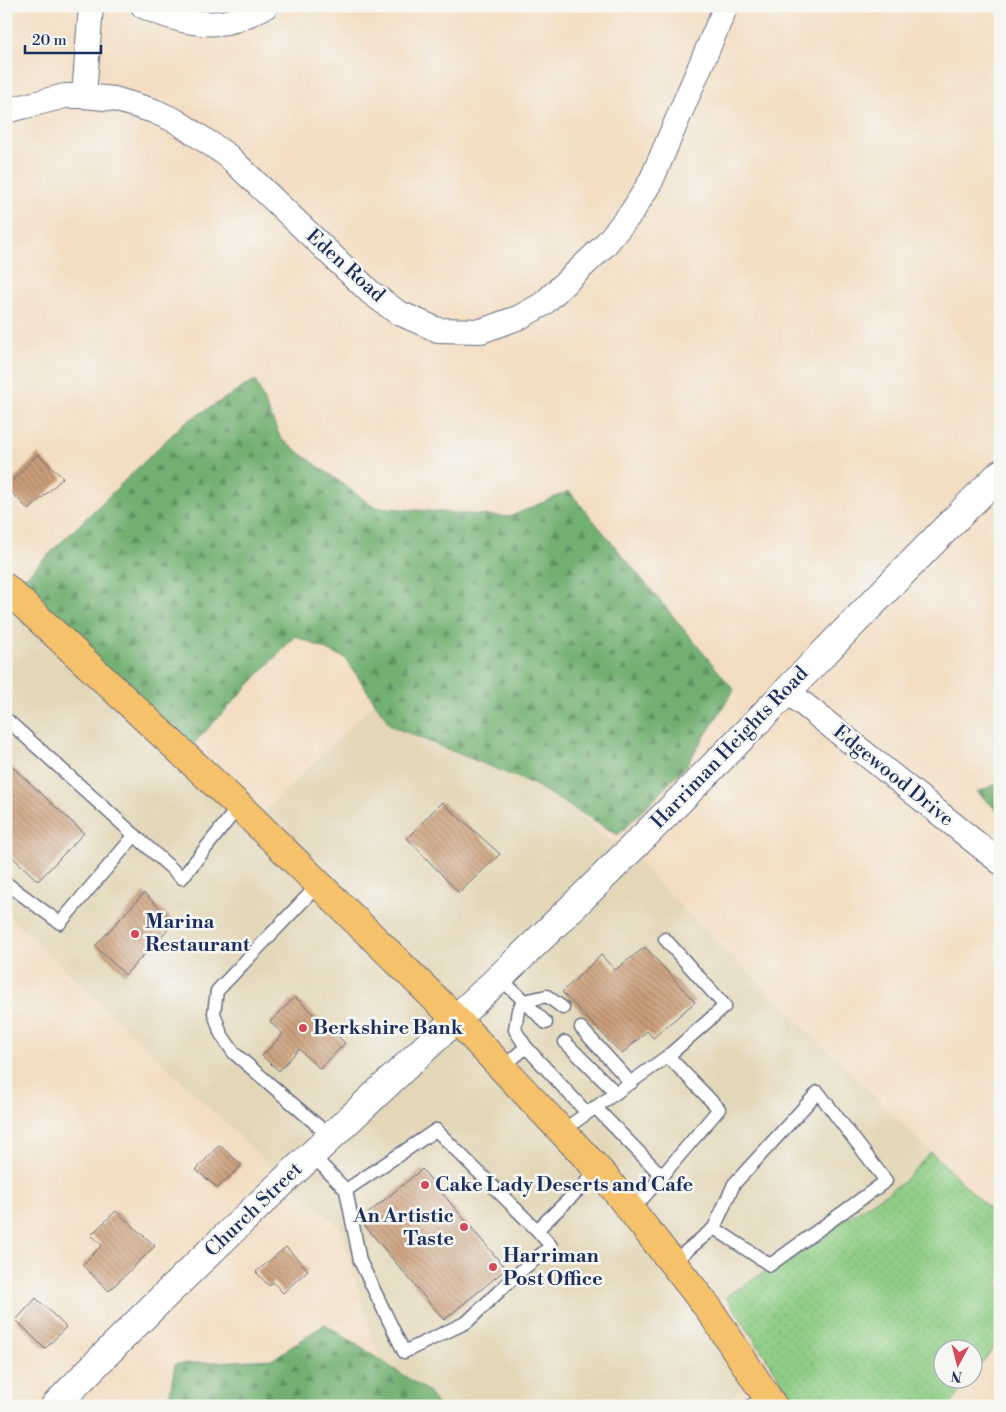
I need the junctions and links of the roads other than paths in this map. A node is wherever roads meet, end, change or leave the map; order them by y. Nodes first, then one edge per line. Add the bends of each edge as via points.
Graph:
1 (91, 6) edge
2 (143, 6) edge
3 (266, 6) edge
4 (726, 6) edge
5 (84, 96) junction
6 (6, 111) edge
7 (1000, 474) edge
8 (6, 588) edge
9 (786, 690) junction
10 (6, 719) edge
11 (239, 806) junction
12 (135, 835) junction
13 (1000, 862) edge
14 (6, 883) edge
15 (319, 884) junction
16 (664, 939) dead end
17 (500, 978) junction
18 (524, 1001) junction
19 (563, 1008) dead end
20 (456, 1019) junction
21 (546, 1023) dead end
22 (581, 1028) dead end
23 (565, 1042) dead end
24 (526, 1047) junction
25 (668, 1056) junction
26 (502, 1068) junction
27 (631, 1082) junction
28 (616, 1093) junction
29 (591, 1110) junction
30 (562, 1131) junction
31 (322, 1146) junction
32 (599, 1170) junction
33 (662, 1176) junction
34 (346, 1190) junction
35 (632, 1211) junction
36 (714, 1228) junction
37 (537, 1230) junction
38 (672, 1262) junction
39 (764, 1403) edge
40 (55, 1406) edge

1 - 5 street
2 - 3 street via 158,13 211,24 227,22
4 - 5 street, Eden Road via 651,181 632,212 604,246 543,304 520,317 481,331 438,330 397,312 370,292 228,155 176,121 154,111
5 - 6 street, Eden Road via 65,96
7 - 9 street, Harriman Heights Road
8 - 11 main road
9 - 13 street, Edgewood Drive
9 - 17 street, Harriman Heights Road via 614,867
10 - 12 lane
11 - 12 lane via 182,878
11 - 15 main road
12 - 14 lane via 60,923
15 - 20 main road
15 - 31 lane via 217,991 214,1014 234,1053
16 - 25 lane via 725,1006
17 - 18 lane
17 - 20 street, Harriman Heights Road
18 - 19 lane via 547,996
18 - 21 lane
18 - 24 lane via 518,1010 515,1030
20 - 26 main road
20 - 31 street, Church Street
22 - 27 lane
23 - 28 lane
24 - 26 lane
24 - 29 lane
25 - 27 lane
25 - 33 lane via 719,1109
26 - 30 main road
27 - 28 lane
28 - 29 lane
29 - 30 lane
29 - 33 lane
30 - 32 main road
31 - 34 lane
31 - 40 street, Church Street via 128,1330
32 - 35 main road
32 - 37 lane
33 - 35 lane
34 - 37 lane via 436,1130
34 - 37 lane via 360,1261 404,1352 467,1322 551,1246
35 - 38 main road
36 - 36 lane via 734,1184 818,1092 886,1181 770,1265
36 - 38 lane
38 - 39 main road via 709,1308

